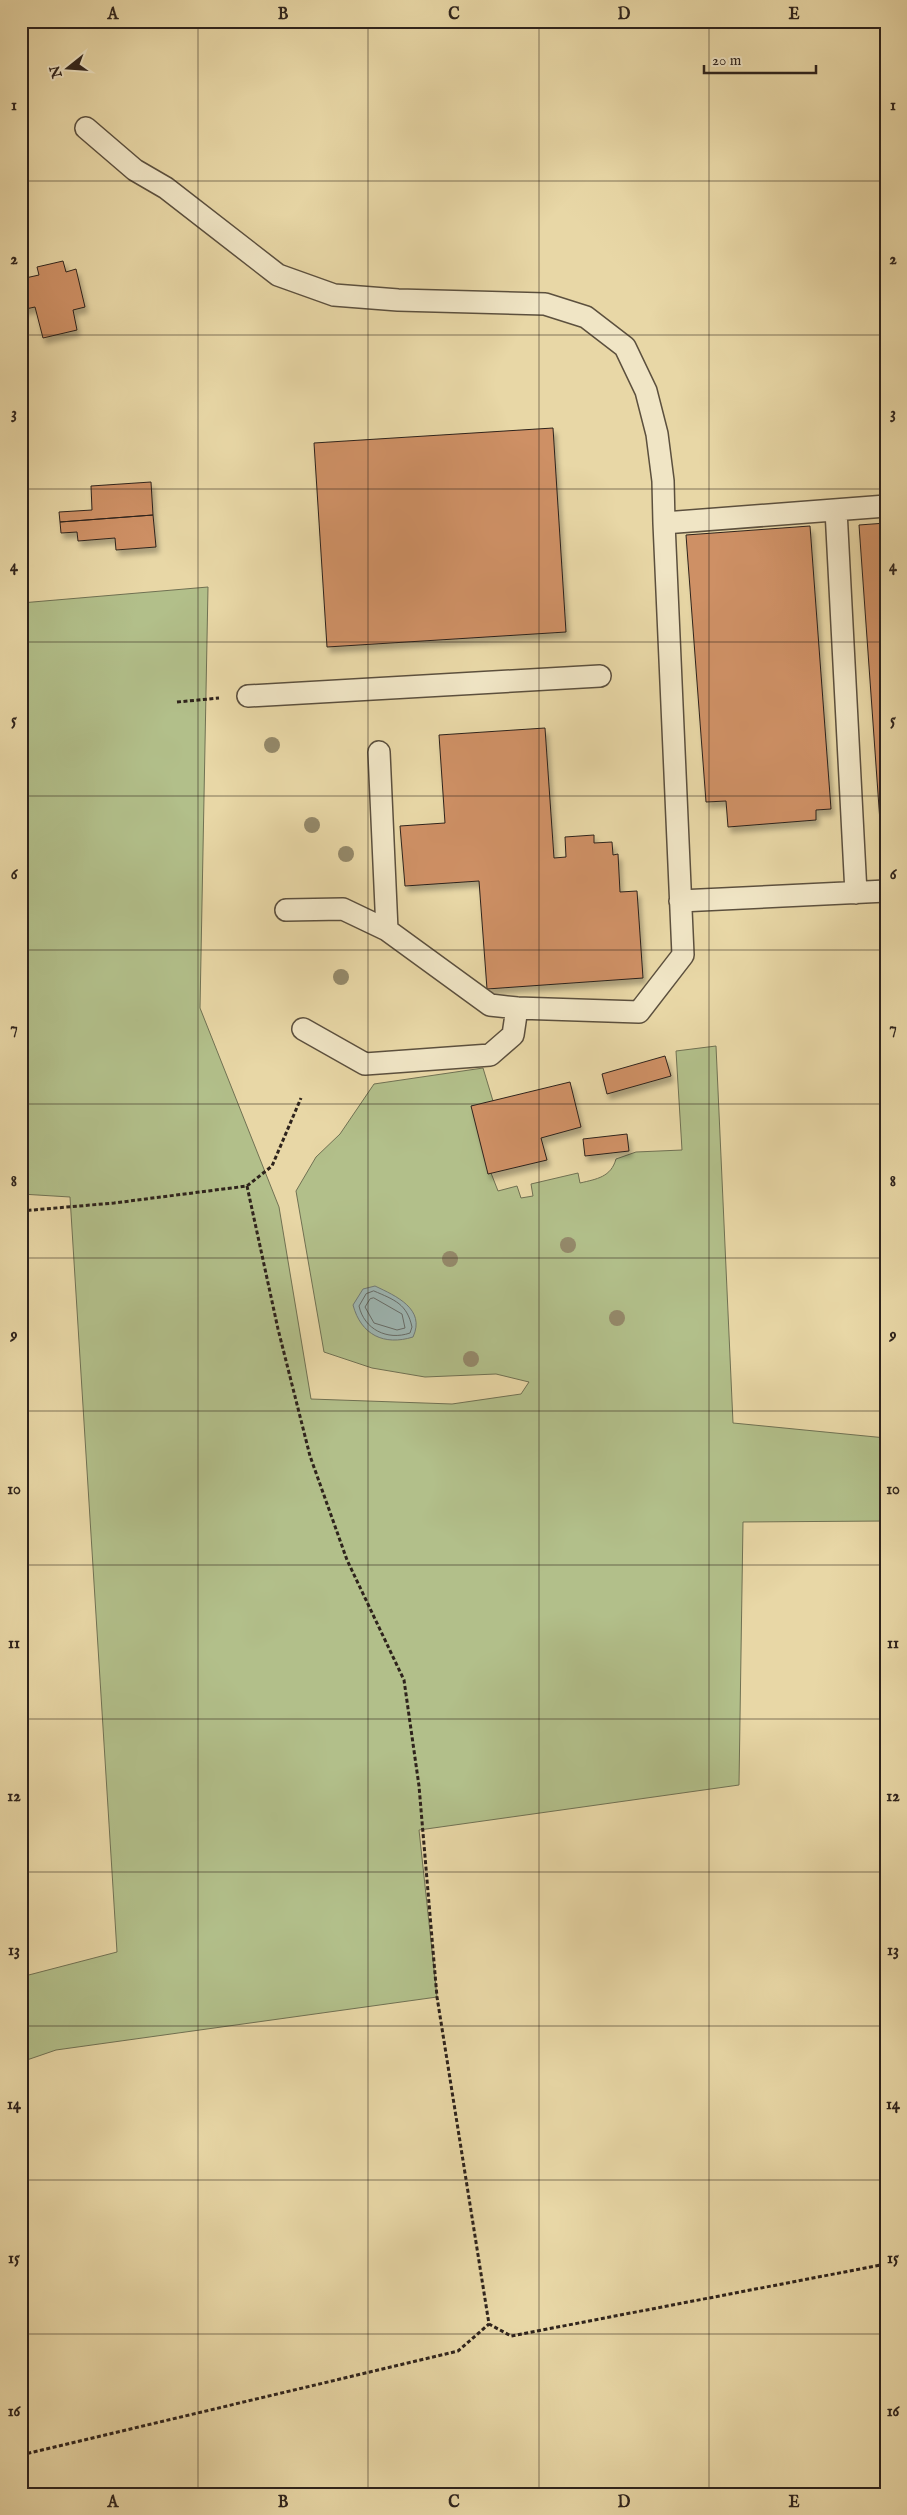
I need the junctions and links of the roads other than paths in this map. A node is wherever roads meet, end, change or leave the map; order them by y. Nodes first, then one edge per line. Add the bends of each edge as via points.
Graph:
1 (86, 128) dead end
2 (886, 506) edge
3 (836, 510) junction
4 (664, 523) junction
5 (600, 676) dead end
6 (248, 696) road end
7 (379, 752) dead end
8 (886, 891) edge
9 (856, 892) junction
10 (680, 901) junction
11 (286, 910) dead end
12 (387, 930) junction
13 (517, 1008) junction
14 (303, 1029) dead end

1 - 4 lane via 135,170 166,188 278,275 334,295 545,304 586,317 625,347 646,391 658,434
2 - 3 lane
3 - 4 lane
3 - 9 lane
4 - 10 lane
5 - 6 lane
7 - 12 lane
8 - 9 lane
9 - 10 lane
10 - 13 lane via 683,955 640,1012
11 - 12 lane via 343,909
12 - 13 lane via 490,1005
13 - 14 lane via 512,1034 490,1055 365,1064

